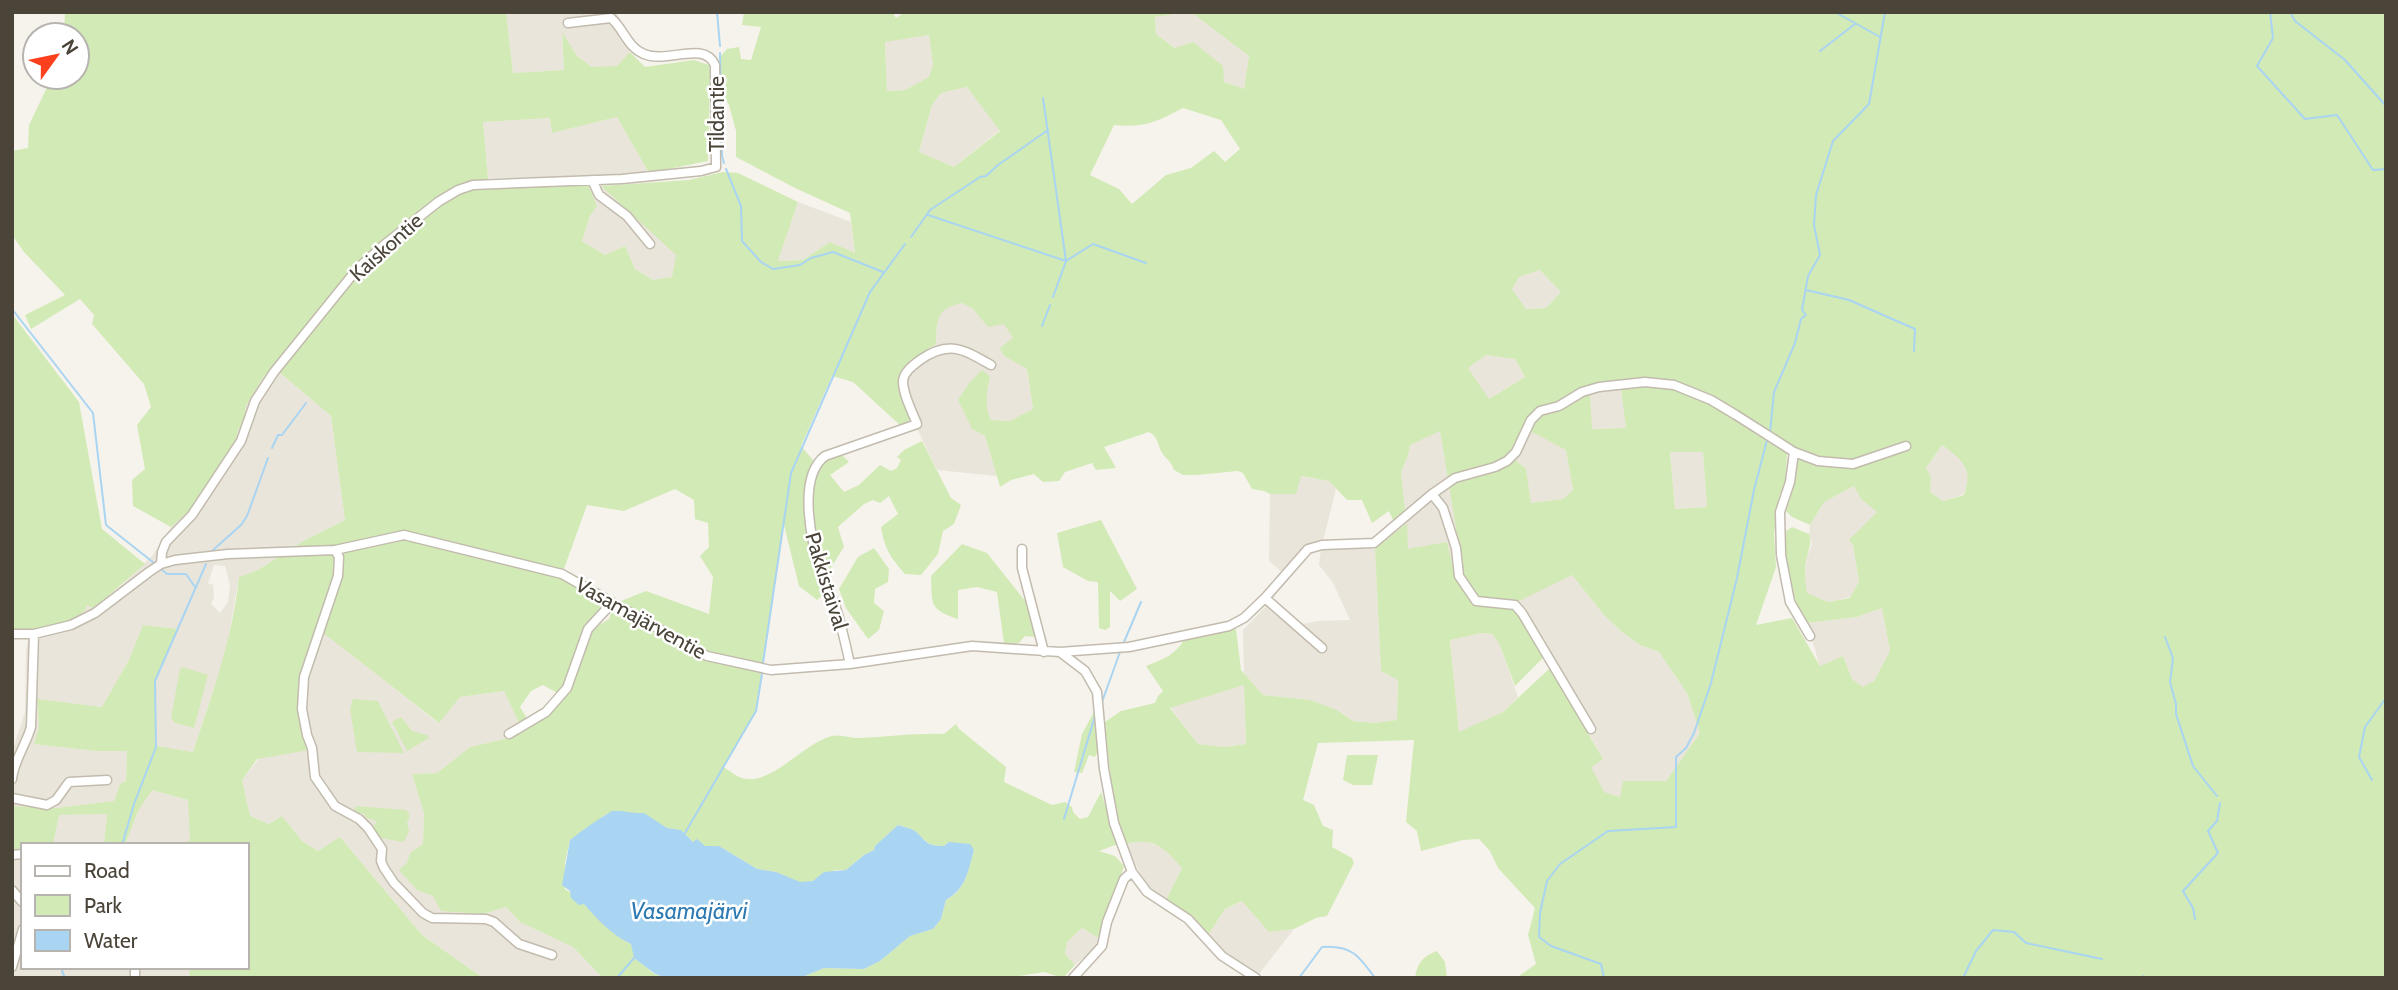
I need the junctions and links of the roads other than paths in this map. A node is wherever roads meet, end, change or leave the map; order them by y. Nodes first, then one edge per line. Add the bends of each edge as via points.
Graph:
1 (568, 23) dead end
2 (716, 167) joint
3 (592, 180) junction
4 (650, 244) dead end
5 (990, 365) dead end
6 (1906, 446) dead end
7 (1794, 452) junction
8 (1432, 494) junction
9 (1022, 549) dead end
10 (335, 550) junction
11 (161, 564) junction
12 (1265, 598) junction
13 (612, 603) junction
14 (12, 634) edge
15 (34, 634) junction
16 (1810, 636) dead end
17 (1322, 648) dead end
18 (1044, 652) junction
19 (1060, 652) junction
20 (850, 664) junction
21 (1591, 729) dead end
22 (509, 734) dead end
23 (12, 779) edge
24 (107, 780) dead end
25 (12, 798) edge
26 (1132, 872) junction
27 (21, 936) edge
28 (552, 955) dead end
29 (12, 970) edge
30 (13, 978) edge
31 (1073, 978) edge
32 (1256, 978) edge

1 - 2 street, Tildantie via 611,18 640,52 658,58 702,53 712,59
2 - 3 street, Kaiskontie
3 - 4 street via 599,195 627,216
3 - 11 street, Kaiskontie via 466,187 438,202 370,257 274,372 255,401 241,441 192,515 166,542
5 - 20 street, Pakkistaival via 957,348 923,358 908,371 903,384 917,424 825,456 812,472 810,528
6 - 7 street, Vasamajärventie via 1853,464 1818,461
7 - 8 street, Vasamajärventie via 1678,386 1629,383 1582,392 1540,411 1507,461 1455,478
7 - 16 street via 1780,512 1780,545 1790,602
8 - 12 street, Vasamajärventie via 1374,543 1308,549
8 - 21 street via 1443,508 1459,576 1476,601 1515,606 1522,612
9 - 18 street via 1022,568
10 - 11 street, Vasamajärventie via 228,554
10 - 13 street, Vasamajärventie via 404,535 562,575
10 - 28 street via 338,576 304,677 302,709 319,785 335,806 368,828 382,849 384,868 423,913 432,918 486,919 519,944
11 - 15 street, Vasamajärventie via 95,613 71,625
12 - 17 street
12 - 19 street, Vasamajärventie via 1229,626 1129,647
13 - 20 street, Vasamajärventie via 707,656 771,670
13 - 22 street via 588,629 567,688 546,712
14 - 15 street, Vasamajärventie
15 - 23 street via 31,727
18 - 19 street, Vasamajärventie
18 - 20 street, Vasamajärventie via 972,646
19 - 26 street via 1085,671 1097,692 1114,823
24 - 25 street via 69,782 47,805
26 - 31 street via 1124,879 1102,946
26 - 32 street via 1147,892 1188,919 1222,956
27 - 29 street
29 - 30 street

